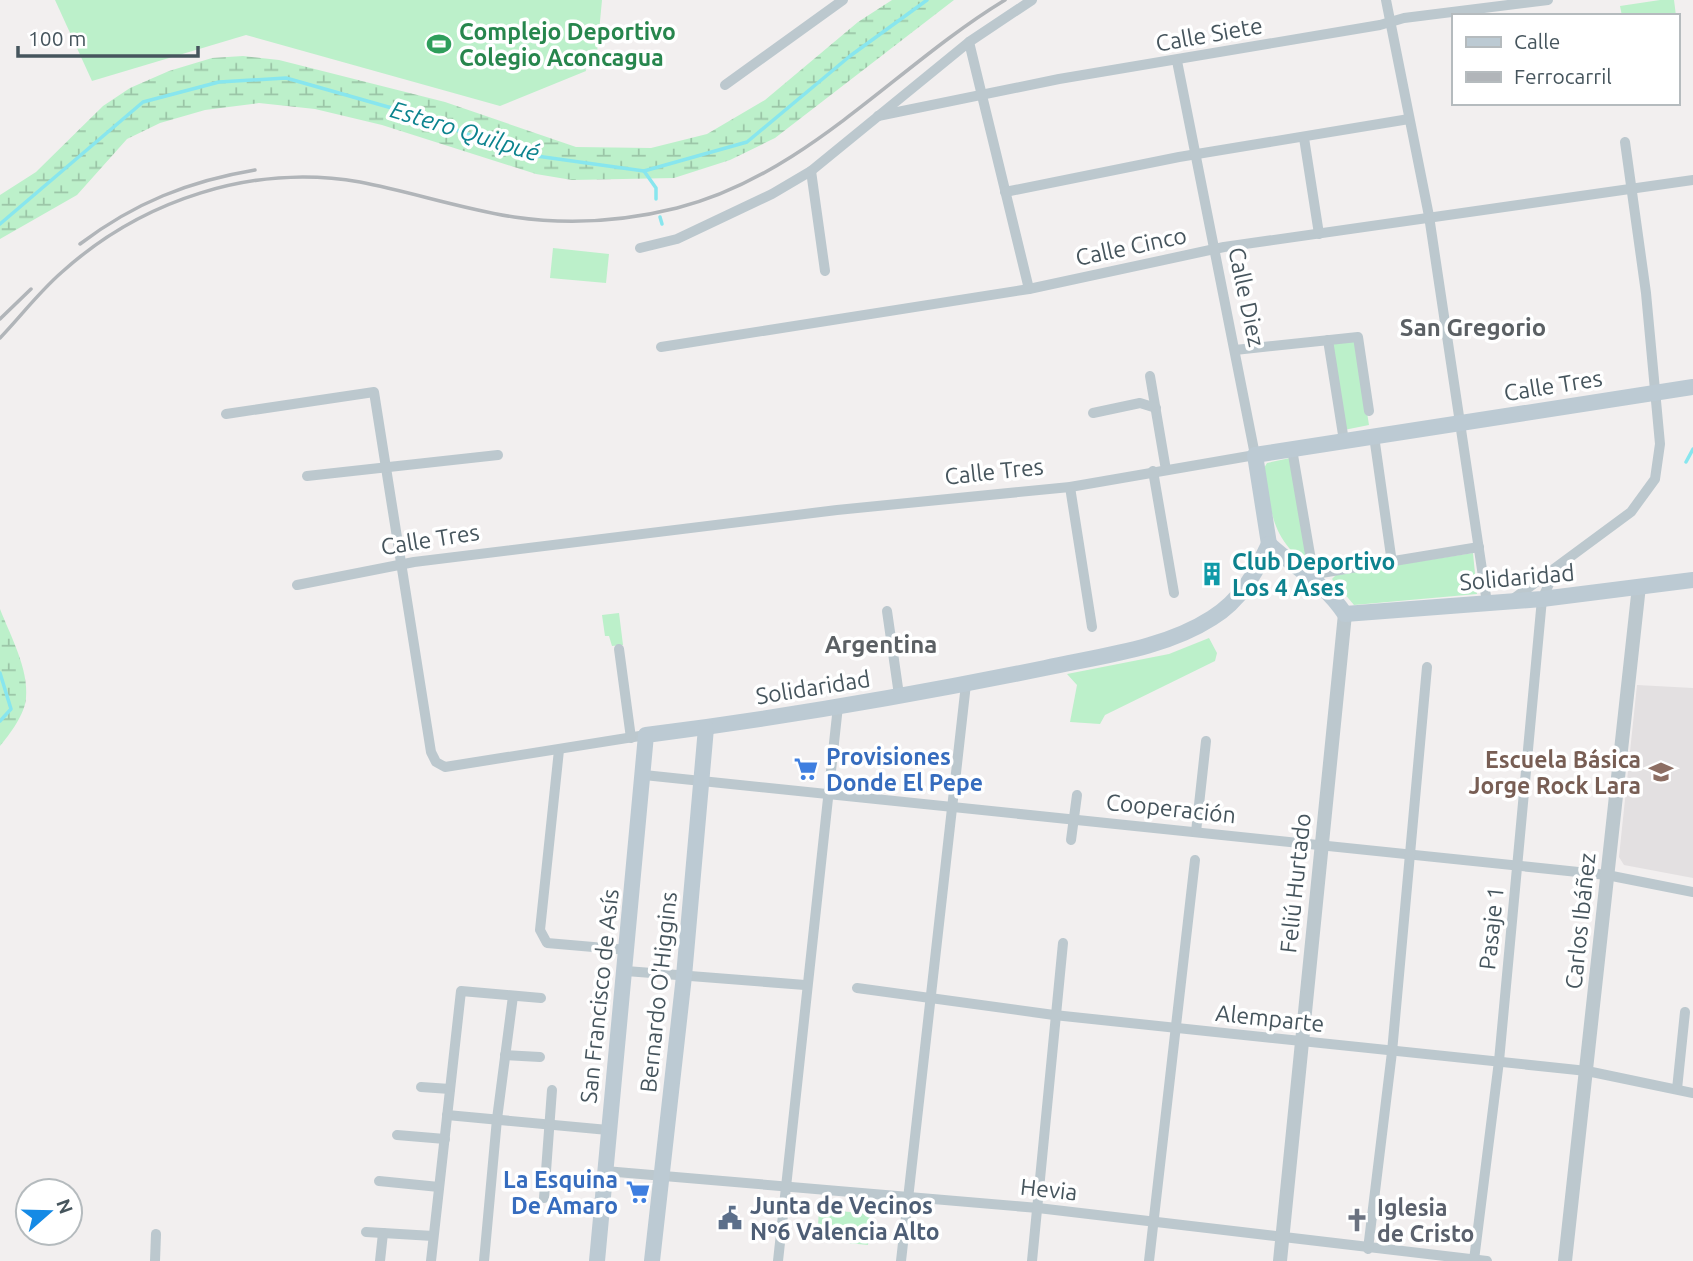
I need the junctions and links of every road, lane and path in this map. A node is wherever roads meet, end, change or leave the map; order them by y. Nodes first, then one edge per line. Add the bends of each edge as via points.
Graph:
1 (843, 0) edge
2 (1032, 0) edge
3 (1386, 0) edge
4 (1548, 0) edge
5 (1391, 22) junction
6 (969, 42) junction
7 (1177, 61) junction
8 (724, 85) dead end
9 (981, 94) junction
10 (878, 116) junction
11 (1409, 119) junction
12 (1304, 138) junction
13 (1625, 142) dead end
14 (1195, 154) junction
15 (811, 171) junction
16 (1693, 180) edge
17 (1634, 188) junction
18 (1005, 192) junction
19 (1429, 216) junction
20 (1319, 233) junction
21 (640, 248) dead end
22 (1213, 250) junction
23 (825, 271) dead end
24 (1029, 289) junction
25 (1328, 341) junction
26 (661, 347) dead end
27 (1236, 349) junction
28 (1150, 376) dead end
29 (1693, 387) edge
30 (1655, 393) junction
31 (1156, 408) junction
32 (1369, 411) dead end
33 (1093, 413) dead end
34 (226, 414) dead end
35 (1460, 423) junction
36 (1374, 436) junction
37 (1344, 441) junction
38 (1292, 449) junction
39 (498, 455) dead end
40 (1255, 455) junction
41 (387, 465) junction
42 (1167, 470) junction
43 (1153, 471) junction
44 (307, 475) dead end
45 (1070, 487) junction
46 (1269, 544) junction
47 (1479, 547) junction
48 (1392, 563) junction
49 (400, 565) junction
50 (1556, 569) junction
51 (1309, 575) junction
52 (1693, 580) edge
53 (297, 584) dead end
54 (1639, 586) junction
55 (1174, 593) dead end
56 (1542, 600) junction
57 (1509, 602) junction
58 (1487, 603) junction
59 (887, 611) dead end
60 (1345, 614) junction
61 (1092, 627) dead end
62 (619, 649) dead end
63 (1427, 667) dead end
64 (966, 684) junction
65 (899, 695) junction
66 (838, 706) junction
67 (706, 728) junction
68 (638, 736) junction
69 (1206, 741) dead end
70 (559, 750) junction
71 (644, 775) junction
72 (702, 780) junction
73 (828, 793) junction
74 (1077, 795) dead end
75 (950, 806) junction
76 (1074, 819) junction
77 (1196, 832) junction
78 (1071, 840) dead end
79 (1322, 845) junction
80 (1411, 855) junction
81 (1195, 860) dead end
82 (1518, 866) junction
83 (1607, 875) junction
84 (1693, 892) edge
85 (1063, 943) dead end
86 (628, 950) junction
87 (626, 971) junction
88 (684, 975) junction
89 (805, 985) junction
90 (857, 988) dead end
91 (513, 996) junction
92 (541, 998) dead end
93 (932, 999) junction
94 (1685, 1012) dead end
95 (1054, 1015) junction
96 (1178, 1028) junction
97 (1302, 1042) junction
98 (1392, 1052) junction
99 (505, 1055) junction
100 (540, 1057) dead end
101 (1499, 1061) junction
102 (1587, 1071) junction
103 (421, 1087) dead end
104 (450, 1089) junction
105 (552, 1090) dead end
106 (1677, 1090) junction
107 (1693, 1093) edge
108 (447, 1115) junction
109 (497, 1119) junction
110 (550, 1124) junction
111 (608, 1130) junction
112 (397, 1135) dead end
113 (444, 1139) junction
114 (605, 1171) junction
115 (659, 1175) junction
116 (379, 1181) dead end
117 (784, 1186) junction
118 (439, 1187) junction
119 (544, 1198) dead end
120 (906, 1198) junction
121 (1038, 1208) junction
122 (1152, 1223) junction
123 (366, 1232) dead end
124 (383, 1233) junction
125 (156, 1234) dead end
126 (433, 1236) junction
127 (1282, 1239) junction
128 (1368, 1249) junction
129 (1416, 1257) edge
130 (1474, 1260) edge
131 (155, 1261) edge
132 (380, 1261) edge
133 (431, 1261) edge
134 (484, 1261) edge
135 (597, 1261) edge
136 (652, 1261) edge
137 (778, 1261) edge
138 (901, 1261) edge
139 (1032, 1261) edge
140 (1149, 1261) edge
141 (1280, 1261) edge
142 (1488, 1261) edge
143 (1565, 1261) edge

1 - 8 street
2 - 6 street
3 - 5 street
4 - 5 street, Calle Siete
5 - 7 street, Calle Siete
5 - 11 street
6 - 9 street
6 - 10 street
7 - 9 street, Calle Siete
7 - 14 street, Calle Diez
9 - 10 street, Calle Siete
9 - 18 street
10 - 15 street
11 - 12 street
11 - 19 street
12 - 14 street
12 - 20 street
13 - 17 street
14 - 18 street
14 - 22 street, Calle Diez
15 - 21 street via 677,239
15 - 23 street
16 - 17 street, Calle Cinco
17 - 19 street, Calle Cinco
17 - 30 street
18 - 24 street
19 - 20 street, Calle Cinco
19 - 35 street
20 - 22 street, Calle Cinco
22 - 24 street, Calle Cinco
22 - 27 street, Calle Diez
24 - 26 street, Calle Cinco
25 - 27 street
25 - 32 street via 1358,337
25 - 37 street
27 - 40 street, Calle Diez
28 - 31 street
29 - 30 main road, Calle Tres
30 - 35 main road, Calle Tres
30 - 50 street via 1660,444 1648,492 1631,512
31 - 33 street via 1140,403
31 - 42 street
34 - 41 street via 374,392
35 - 36 main road, Calle Tres
35 - 47 street
36 - 37 main road, Calle Tres
36 - 48 street
37 - 38 main road, Calle Tres
38 - 40 main road, Calle Tres
38 - 51 street via 1312,566
39 - 41 street
40 - 42 street, Calle Tres
40 - 46 main road, Calle Diez
41 - 44 street
41 - 49 street
42 - 43 street, Calle Tres
43 - 45 street, Calle Tres
43 - 55 street
45 - 49 street, Calle Tres via 600,537
45 - 61 street
46 - 51 main road
46 - 64 main road, Solidaridad via 1252,580 1210,620 1132,649
47 - 48 street
47 - 58 street
48 - 51 street
49 - 53 street, Calle Tres
49 - 70 street, Solidaridad via 436,762 445,767
50 - 56 street, Pasaje 1
50 - 57 street
51 - 60 main road
52 - 54 main road, Solidaridad
54 - 56 main road, Solidaridad
54 - 83 street, Carlos Ibáñez
56 - 57 main road, Solidaridad
56 - 82 street, Pasaje 1
57 - 58 main road, Solidaridad
58 - 60 main road, Solidaridad
59 - 65 street
60 - 79 street, Feliú Hurtado
62 - 68 street
63 - 80 street
64 - 65 main road, Solidaridad
64 - 75 street
65 - 66 main road, Solidaridad
66 - 67 main road, Solidaridad
66 - 73 street
67 - 68 main road, Solidaridad
67 - 72 main road, Bernardo O'Higgins
68 - 70 street, Solidaridad
68 - 71 main road, San Francisco de Asís
69 - 77 street
70 - 86 street via 542,938 547,943
71 - 72 street, Cooperación
71 - 86 main road, San Francisco de Asís
72 - 73 street, Cooperación
72 - 88 main road, Bernardo O'Higgins
73 - 75 street, Cooperación
73 - 89 street
74 - 76 street
75 - 76 street, Cooperación
75 - 93 street
76 - 77 street, Cooperación
76 - 78 street
77 - 79 street, Cooperación
79 - 80 street, Cooperación
79 - 97 street, Feliú Hurtado
80 - 82 street, Cooperación
80 - 98 street
81 - 96 street
82 - 83 street, Cooperación
82 - 101 street, Pasaje 1
83 - 84 street, Cooperación
83 - 102 street, Carlos Ibáñez
85 - 95 street
86 - 87 main road, San Francisco de Asís
87 - 88 street
87 - 111 main road, San Francisco de Asís
88 - 89 street
88 - 115 main road, Bernardo O'Higgins
89 - 117 street
90 - 93 street, Alemparte
91 - 92 street
91 - 99 street
91 - 104 street via 461,991
93 - 95 street, Alemparte
93 - 120 street
94 - 106 street
95 - 96 street, Alemparte
95 - 121 street
96 - 97 street, Alemparte
96 - 122 street
97 - 98 street, Alemparte
97 - 127 street, Feliú Hurtado
98 - 101 street, Alemparte
98 - 128 street
99 - 100 street
99 - 109 street
101 - 102 street, Alemparte
101 - 130 street, Pasaje 1
102 - 106 street, Alemparte
102 - 143 street, Carlos Ibáñez
103 - 104 street
104 - 108 street
105 - 110 street
106 - 107 street, Alemparte
108 - 109 street
108 - 113 street
109 - 110 street
109 - 134 street
110 - 111 street
110 - 119 street
111 - 114 main road, San Francisco de Asís
112 - 113 street
113 - 118 street
114 - 115 street, Hevia
114 - 135 main road, San Francisco de Asís
115 - 117 street, Hevia
115 - 136 main road, Bernardo O'Higgins
116 - 118 street
117 - 120 street, Hevia
117 - 137 street
118 - 126 street
120 - 121 street, Hevia
120 - 138 street
121 - 122 street, Hevia
121 - 139 street
122 - 127 street, Hevia
122 - 140 street
123 - 124 street
124 - 126 street
124 - 132 street
125 - 131 street
126 - 133 street
127 - 128 street, Hevia
127 - 141 street, Feliú Hurtado
128 - 129 street, Hevia
129 - 130 street, Hevia
130 - 142 street, Hevia

